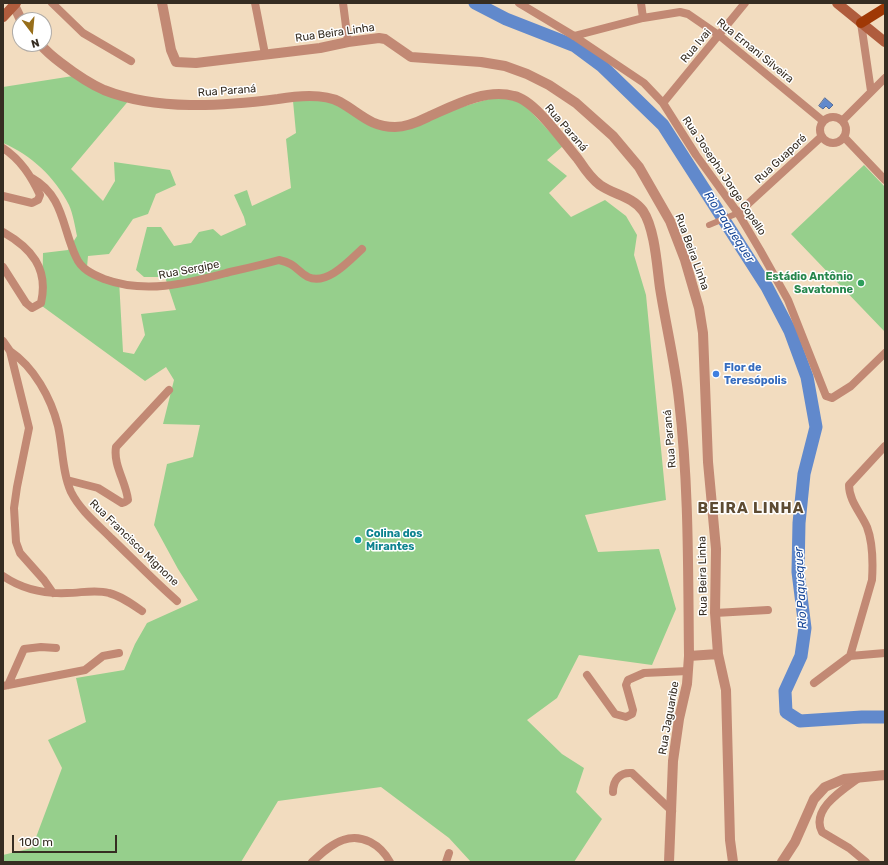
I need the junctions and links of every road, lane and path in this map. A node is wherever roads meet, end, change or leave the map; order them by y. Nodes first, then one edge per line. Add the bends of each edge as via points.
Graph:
1 (52, 3) edge
2 (162, 3) edge
3 (255, 3) edge
4 (342, 3) edge
5 (519, 3) edge
6 (641, 3) edge
7 (745, 3) edge
8 (837, 3) edge
9 (15, 4) edge
10 (885, 8) edge
11 (3, 17) edge
12 (643, 18) junction
13 (861, 23) junction
14 (574, 36) junction
15 (720, 36) junction
16 (348, 42) junction
17 (885, 42) edge
18 (49, 52) edge
19 (265, 54) junction
20 (132, 61) dead end
21 (885, 78) edge
22 (871, 91) junction
23 (662, 103) junction
24 (823, 121) junction
25 (842, 121) junction
26 (844, 136) junction
27 (821, 137) junction
28 (3, 148) edge
29 (32, 178) junction
30 (885, 180) edge
31 (3, 196) edge
32 (738, 213) junction
33 (709, 225) dead end
34 (3, 232) edge
35 (362, 249) dead end
36 (3, 267) edge
37 (3, 341) edge
38 (10, 351) junction
39 (885, 353) edge
40 (169, 390) dead end
41 (885, 446) edge
42 (67, 480) junction
43 (3, 576) edge
44 (53, 593) junction
45 (177, 601) dead end
46 (768, 610) dead end
47 (142, 611) dead end
48 (716, 613) junction
49 (56, 648) dead end
50 (119, 653) dead end
51 (885, 653) edge
52 (718, 654) junction
53 (689, 656) junction
54 (850, 656) junction
55 (688, 672) junction
56 (587, 675) dead end
57 (814, 683) dead end
58 (5, 685) edge
59 (885, 776) edge
60 (860, 777) junction
61 (614, 792) dead end
62 (672, 811) junction
63 (449, 853) dead end
64 (312, 862) edge
65 (390, 862) edge
66 (446, 862) edge
67 (669, 862) edge
68 (733, 862) edge
69 (782, 862) edge
70 (866, 862) edge

1 - 20 street via 83,33
2 - 19 street, Rua Beira Linha via 173,59 179,64
3 - 19 street
4 - 16 street
5 - 14 street, Rua Josepha Jorge Copello
6 - 12 street
7 - 15 street, Rua Ivai
8 - 13 main road
9 - 11 main road
10 - 13 main road
12 - 14 street, Rua Ernani Silveira
12 - 15 street, Rua Ernani Silveira via 680,12 688,14
13 - 17 main road
13 - 22 street
14 - 23 street, Rua Josepha Jorge Copello via 644,83
15 - 23 street, Rua Ivai
15 - 24 street, Rua Ernani Silveira
16 - 19 street, Rua Beira Linha
16 - 48 street, Rua Beira Linha via 385,39 411,57 481,62 505,66 527,74 576,103 613,136 639,167 670,221 699,308 716,550
18 - 53 street, Rua Paraná via 80,78 105,90 134,98 202,106 292,97 326,97 339,101 363,118 381,126 398,128 466,101 490,95 516,96 528,102 601,186 631,200 645,214 654,246 679,398 688,517
21 - 22 street
22 - 25 street
23 - 32 street, Rua Josepha Jorge Copello
24 - 25 street via 830,117
24 - 27 street via 819,129
25 - 26 street via 846,131
26 - 27 street via 833,143
26 - 30 street
27 - 32 street, Rua Guaporé
28 - 29 street, Rua Sergipe
29 - 31 street via 40,195 38,200 32,203
29 - 35 street, Rua Sergipe via 43,184 61,212 76,259 93,275 111,282 148,288 162,287 279,260 290,262 307,276 325,277
32 - 33 street
32 - 39 street, Rua Josepha Jorge Copello via 788,300 826,396 832,398 843,393
34 - 36 street via 36,259 42,274 41,303 32,308 26,303
37 - 38 street
38 - 42 street, Rua Francisco Mignone via 22,359 44,391 52,408 58,426
38 - 44 street via 29,428 16,487 16,542 20,553
40 - 42 street via 116,447 115,454 128,500 122,503 98,488
41 - 54 street via 849,485 853,502 871,539 873,570
42 - 45 street, Rua Francisco Mignone via 74,497 85,512
43 - 44 street via 28,589
44 - 47 street via 110,593
46 - 48 street
48 - 52 street, Rua Beira Linha
49 - 58 street via 24,649
50 - 58 street via 103,656 85,670
51 - 54 street
52 - 53 street
52 - 68 street, Rua Beira Linha via 726,690 730,840
53 - 55 street, Rua Jaguaribe
54 - 57 street
55 - 56 street via 644,673 628,680 626,685 633,710 632,714 626,717 615,714
55 - 62 street, Rua Jaguaribe via 673,761
59 - 60 street
60 - 69 street via 836,781 814,799 795,842
60 - 70 street via 825,807 819,821 822,832
61 - 62 street via 613,785 618,777 632,773
62 - 67 street, Rua Jaguaribe
63 - 66 street
64 - 65 street via 343,839 360,838 382,849

